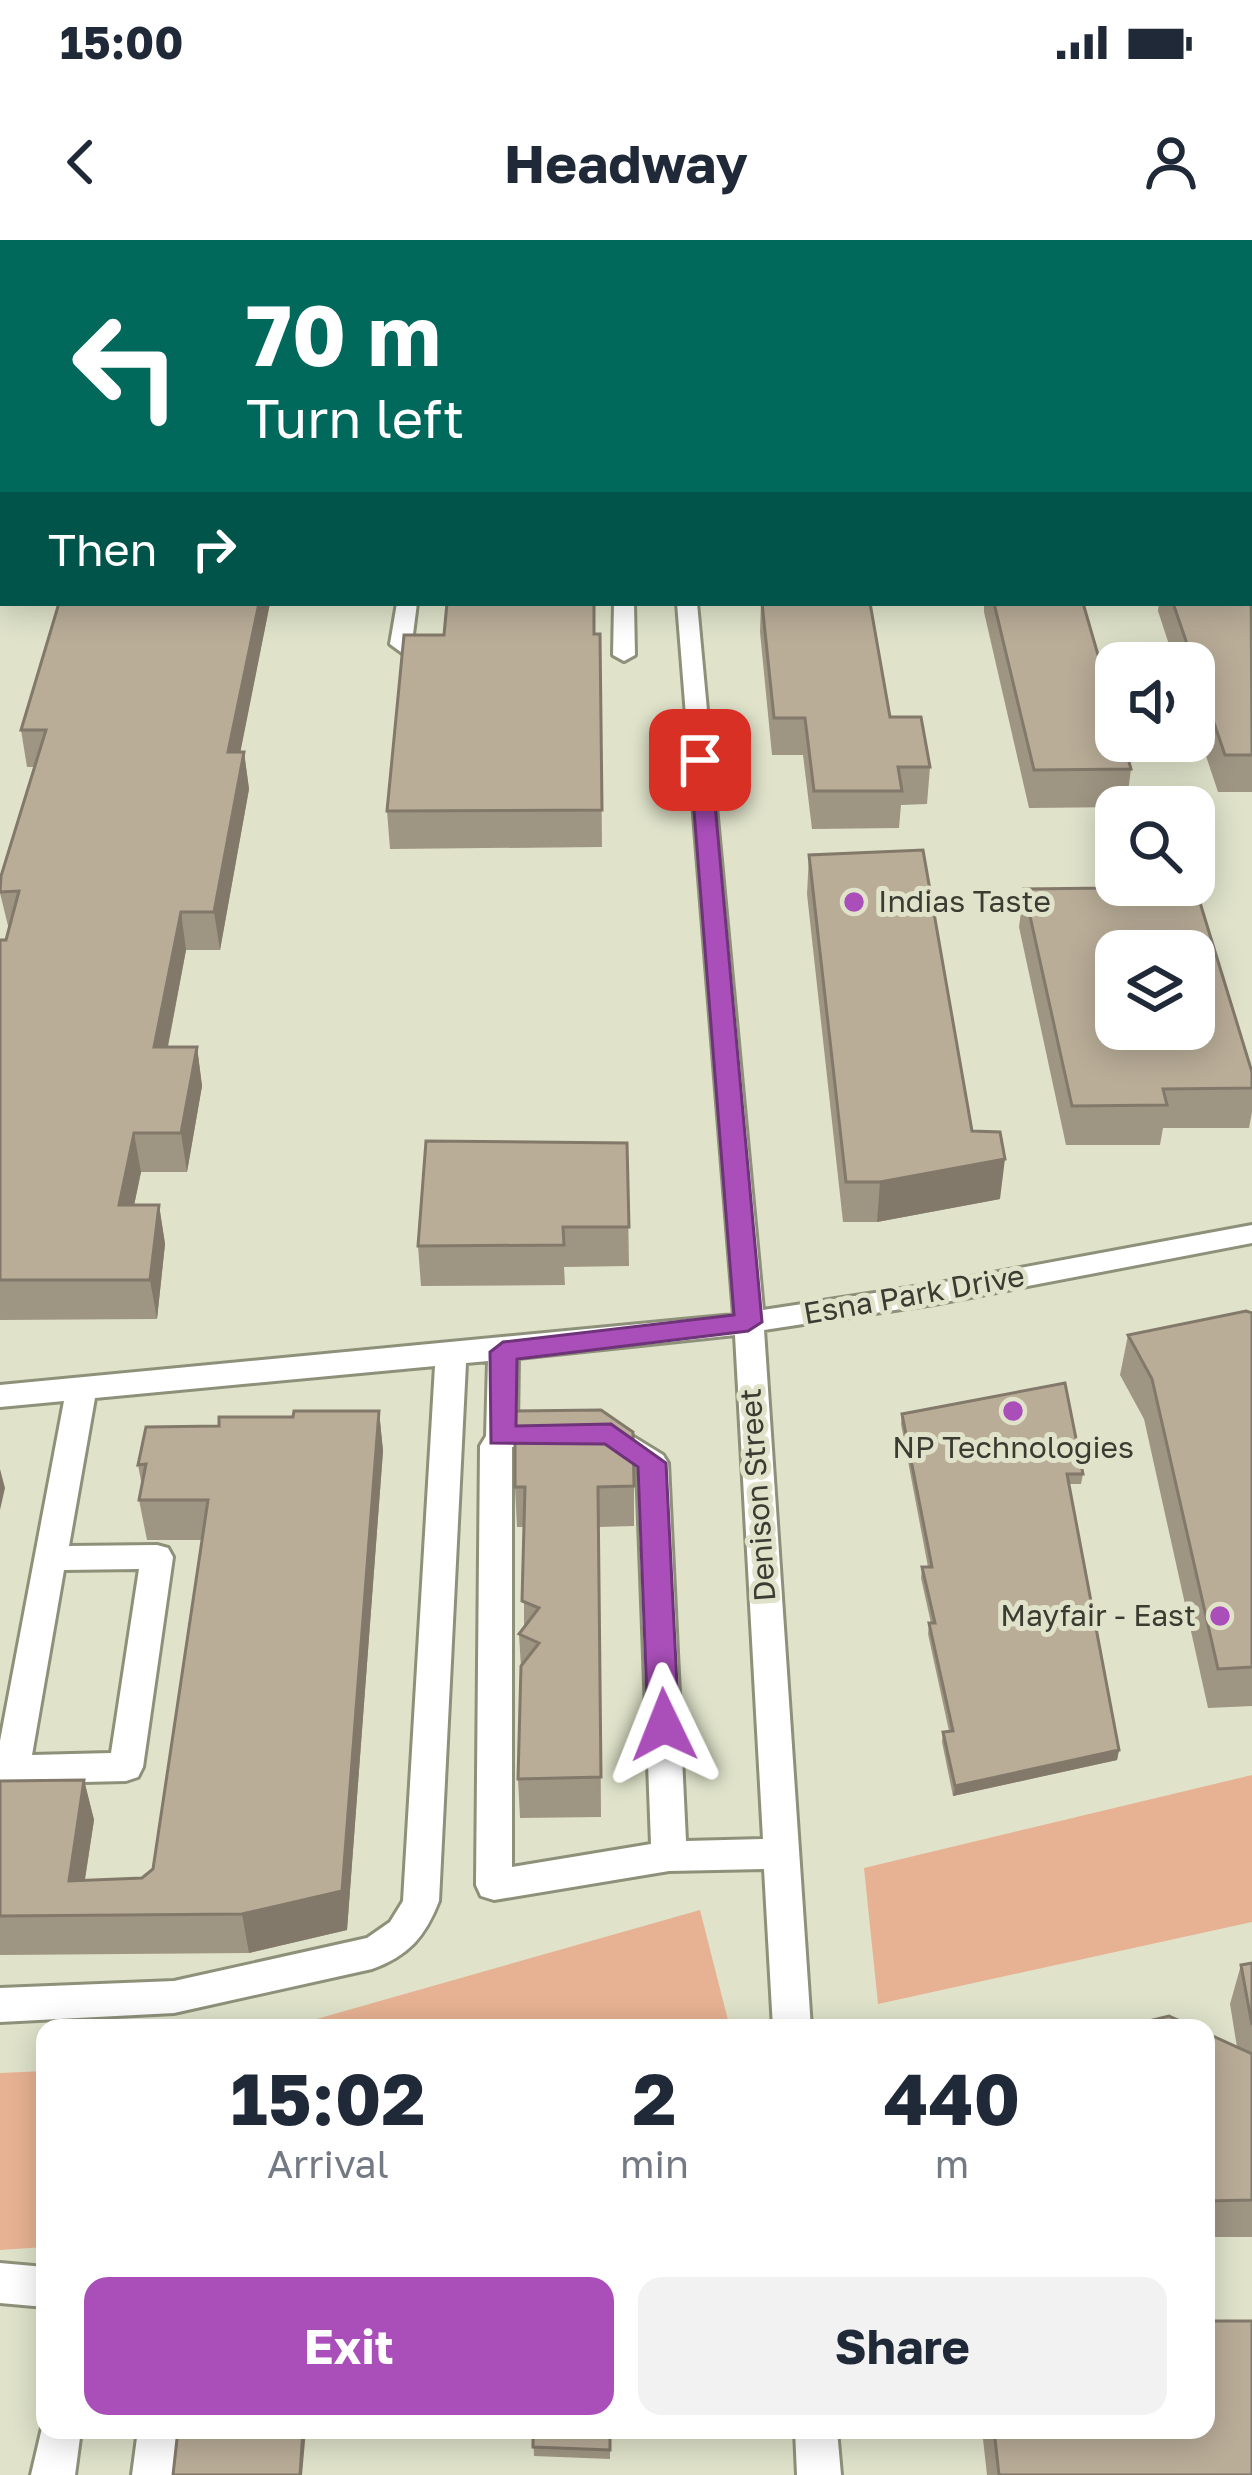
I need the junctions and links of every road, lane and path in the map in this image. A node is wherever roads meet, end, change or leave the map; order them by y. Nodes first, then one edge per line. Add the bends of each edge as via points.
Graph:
1 (407, 606) edge
2 (624, 606) edge
3 (687, 606) edge
4 (624, 656) dead end
5 (428, 661) edge
6 (1252, 1234) edge
7 (748, 1322) junction
8 (503, 1352) junction
9 (451, 1357) junction
10 (81, 1389) junction
11 (0, 1396) edge
12 (501, 1436) junction
13 (51, 1558) junction
14 (6, 1770) edge
15 (781, 1855) junction
16 (669, 1856) junction
17 (0, 2006) edge
18 (791, 2019) edge
19 (0, 2283) edge
20 (36, 2286) edge
21 (59, 2439) edge
22 (159, 2439) edge
23 (817, 2439) edge
24 (53, 2475) edge
25 (154, 2475) edge
26 (819, 2475) edge

1 - 5 street via 401,644
2 - 4 street
3 - 7 street, Denison Street
6 - 7 street, Esna Park Drive
7 - 8 street, Esna Park Drive
7 - 15 street, Denison Street
8 - 9 street, Esna Park Drive
8 - 12 street
9 - 10 street, Esna Park Drive
9 - 17 street via 421,1901 413,1925 372,1953 174,1997
10 - 11 street, Esna Park Drive
10 - 13 street
12 - 16 street via 611,1434 652,1463
12 - 16 street via 491,1538 494,1885
13 - 14 street
13 - 14 street via 157,1557 126,1767
15 - 16 street
15 - 18 street, Denison Street
19 - 20 street
21 - 24 street
22 - 25 street
23 - 26 street

